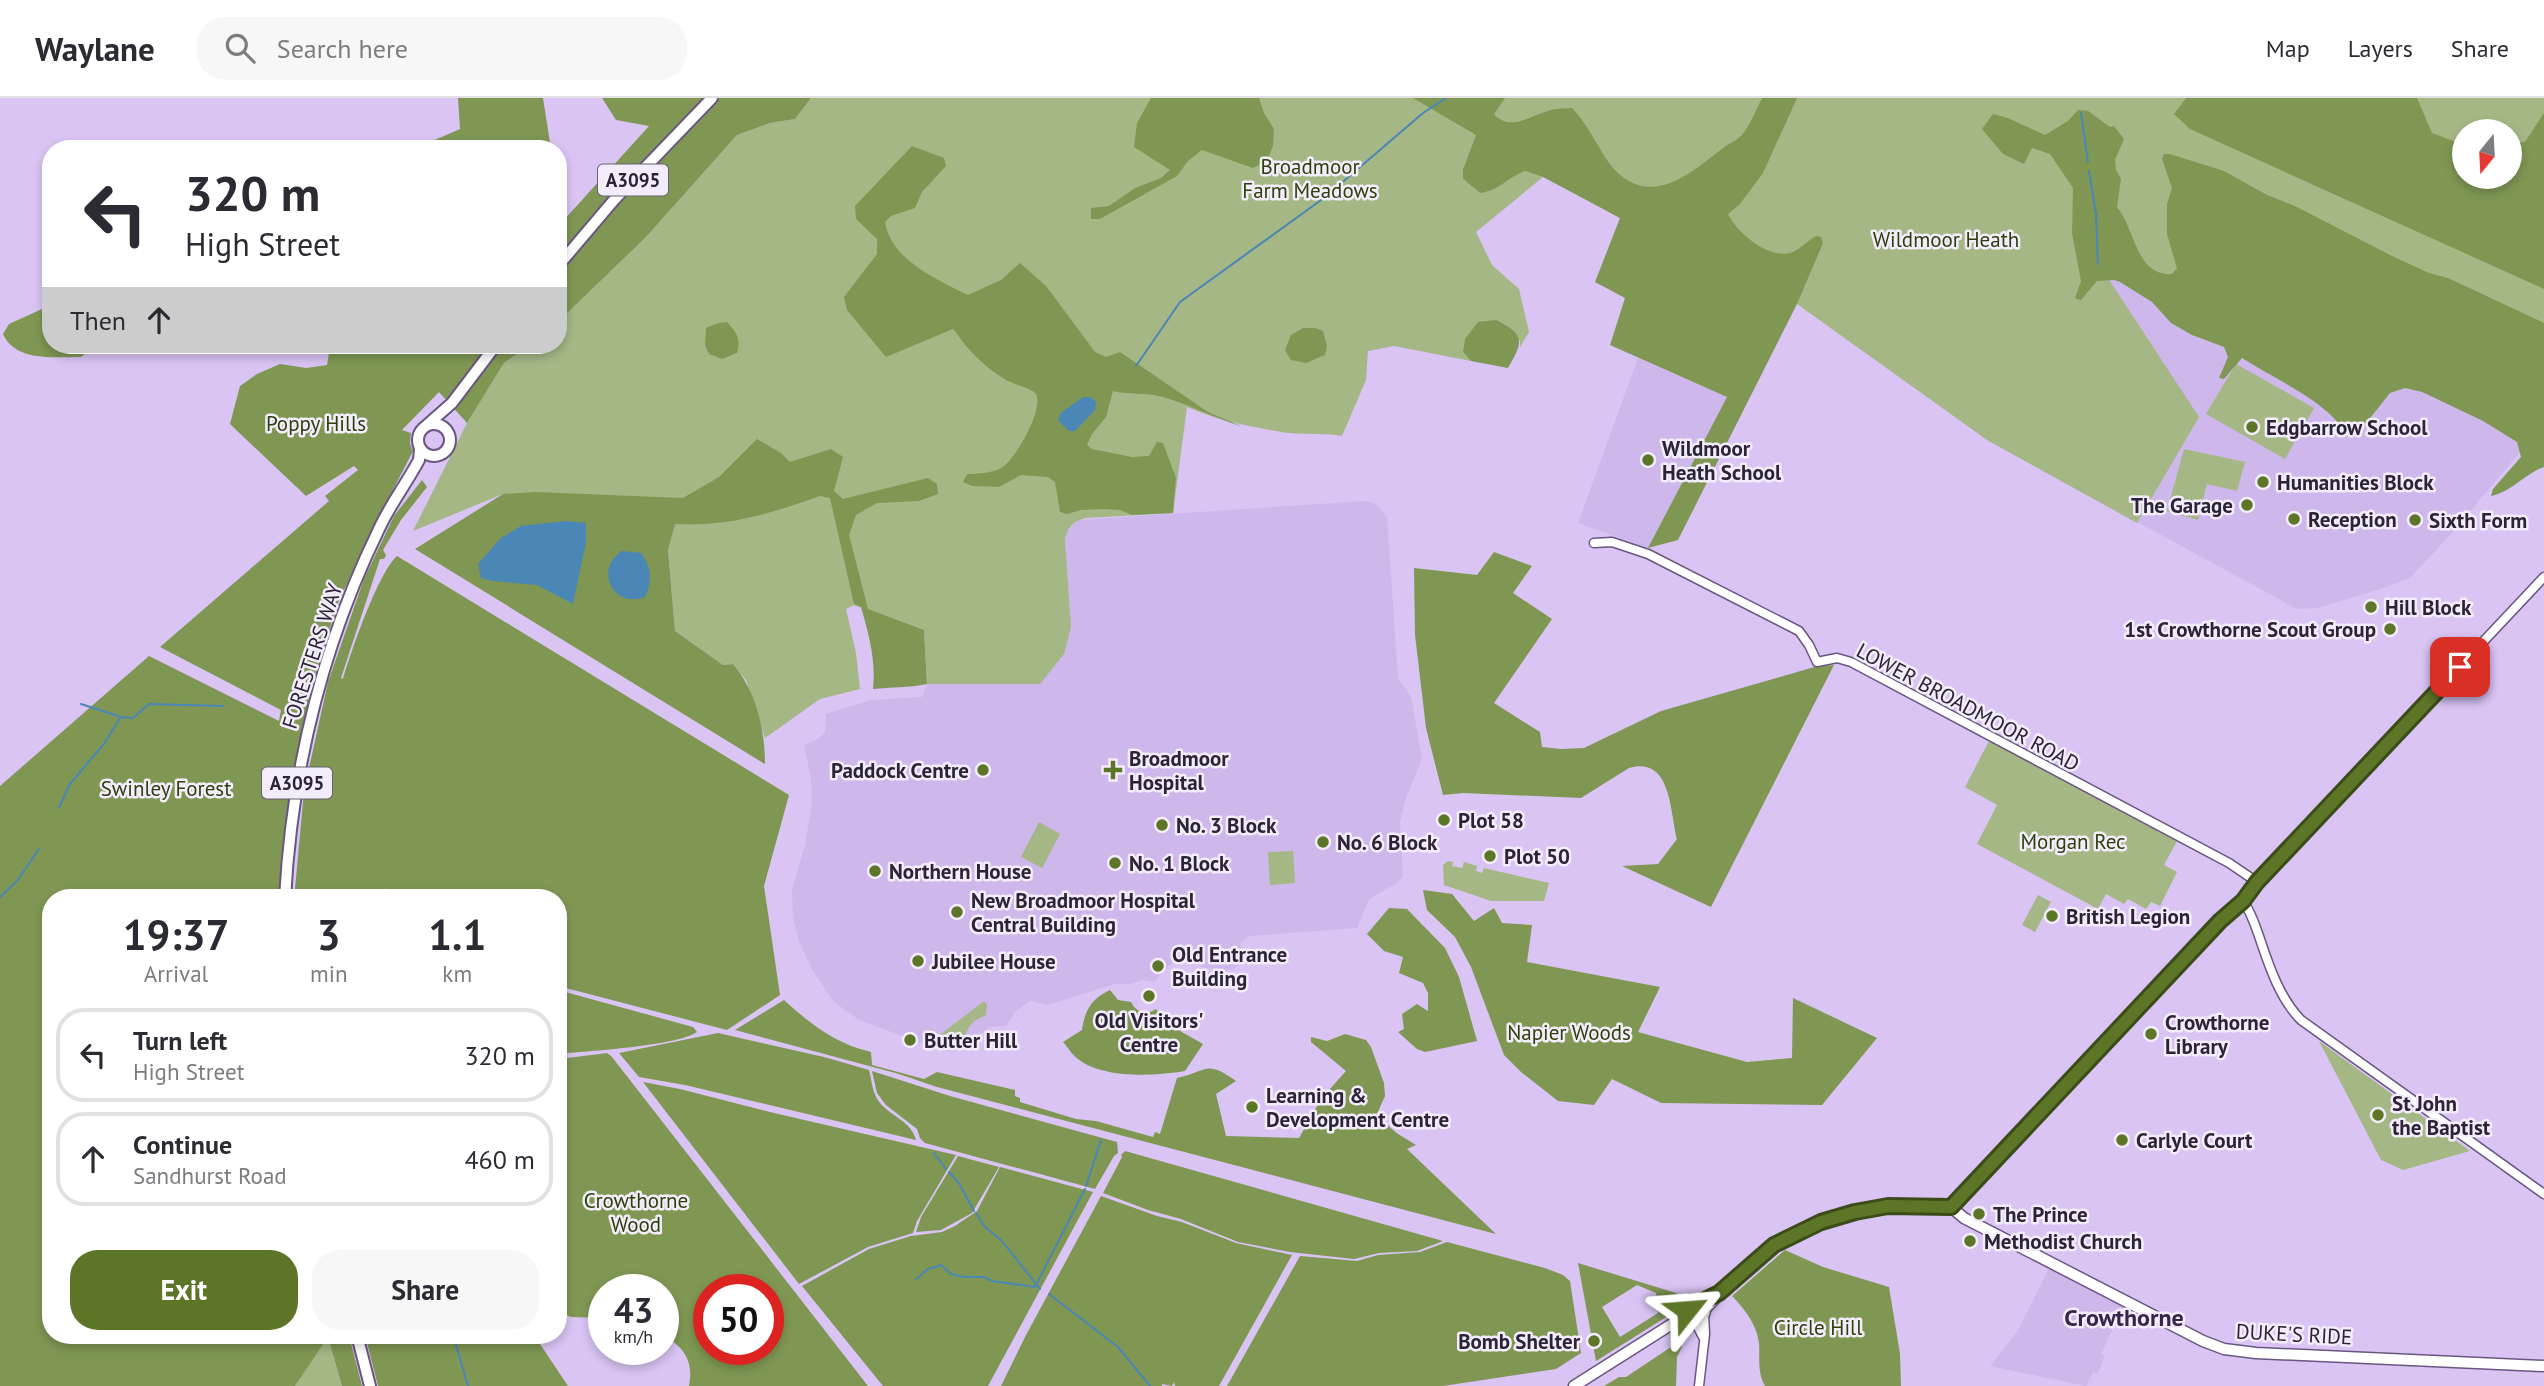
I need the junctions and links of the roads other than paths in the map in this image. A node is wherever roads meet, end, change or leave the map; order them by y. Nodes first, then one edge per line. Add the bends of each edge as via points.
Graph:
1 (712, 98) edge
2 (567, 255) edge
3 (488, 354) edge
4 (452, 402) junction
5 (427, 425) junction
6 (446, 429) junction
7 (421, 449) junction
8 (440, 455) junction
9 (408, 481) junction
10 (1594, 543) dead end
11 (2544, 577) edge
12 (2257, 882) junction
13 (286, 889) edge
14 (2243, 901) junction
15 (2544, 1194) edge
16 (1951, 1207) junction
17 (1703, 1308) junction
18 (1690, 1315) junction
19 (1703, 1339) junction
20 (359, 1344) edge
21 (2544, 1366) edge
22 (370, 1386) edge
23 (1574, 1386) edge
24 (1699, 1386) edge

1 - 2 main road, A3095
3 - 4 main road
4 - 5 main road
4 - 6 main road
5 - 6 main road
5 - 7 main road via 418,436
6 - 8 main road via 450,443
7 - 8 main road via 429,456
7 - 9 main road, FORESTERS WAY / A3095
8 - 9 main road, FORESTERS WAY / A3095
9 - 13 main road, FORESTERS WAY / A3095 via 372,544 322,673 299,769
10 - 12 street, LOWER BROADMOOR ROAD via 1612,542 1685,572 1799,631 1817,662 1836,658 1851,662
11 - 12 street
12 - 14 street
14 - 15 street via 2282,993 2305,1024
14 - 16 street
16 - 17 main road via 1888,1206 1821,1222 1774,1245
16 - 21 main road, DUKE'S RIDE via 2015,1245 2224,1349
17 - 18 main road via 1699,1318
17 - 18 main road via 1691,1302
17 - 19 street
18 - 19 street
18 - 23 main road
19 - 24 street
20 - 22 main road

